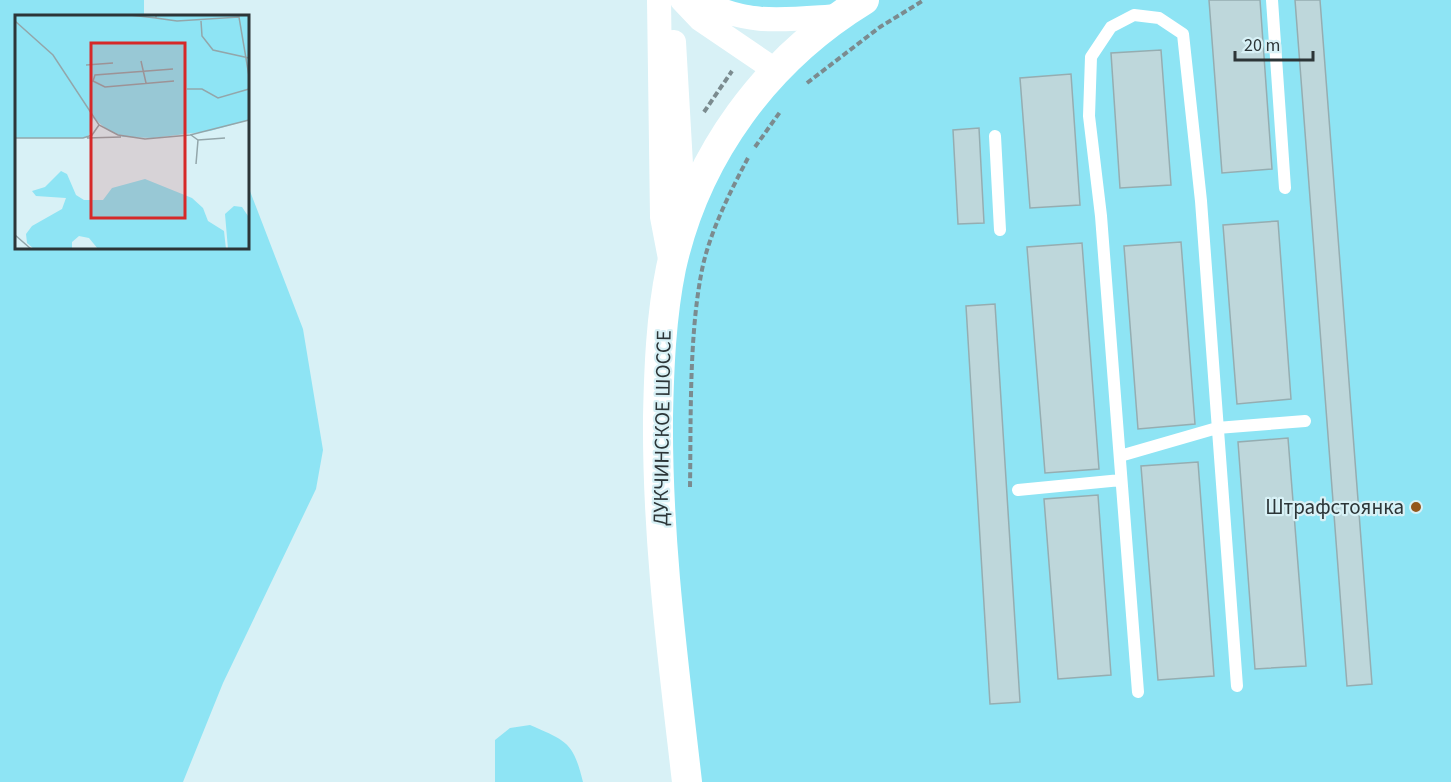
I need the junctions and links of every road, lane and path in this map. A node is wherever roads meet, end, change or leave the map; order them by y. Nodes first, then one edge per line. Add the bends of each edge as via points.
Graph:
1 (659, 0) edge
2 (669, 0) edge
3 (682, 0) edge
4 (702, 0) edge
5 (864, 0) edge
6 (924, 0) edge
7 (1272, 0) edge
8 (838, 16) junction
9 (775, 70) junction
10 (806, 84) dead end
11 (783, 109) dead end
12 (995, 136) dead end
13 (1285, 188) dead end
14 (684, 223) junction
15 (1000, 230) dead end
16 (671, 268) junction
17 (1305, 421) dead end
18 (1217, 428) junction
19 (1120, 456) junction
20 (1121, 480) junction
21 (1018, 490) dead end
22 (690, 494) dead end
23 (1237, 686) dead end
24 (1138, 692) dead end
25 (687, 782) edge

1 - 16 street via 662,217
2 - 14 street
3 - 9 street via 700,19
4 - 8 street via 733,15 757,20
5 - 8 street, ДУКЧИНСКОЕ ШОССЕ
6 - 10 path via 880,27
7 - 13 lane
8 - 9 street, ДУКЧИНСКОЕ ШОССЕ
9 - 14 street, ДУКЧИНСКОЕ ШОССЕ via 745,106 718,149
11 - 22 path via 751,153 727,197 701,274 694,349
12 - 15 lane
14 - 16 street, ДУКЧИНСКОЕ ШОССЕ
16 - 25 street, ДУКЧИНСКОЕ ШОССЕ via 659,380 660,543
17 - 18 lane
18 - 19 lane
18 - 19 lane via 1201,201 1183,34 1159,18 1134,15 1111,27 1091,57 1089,116
18 - 23 lane
19 - 20 lane
20 - 21 lane
20 - 24 lane

